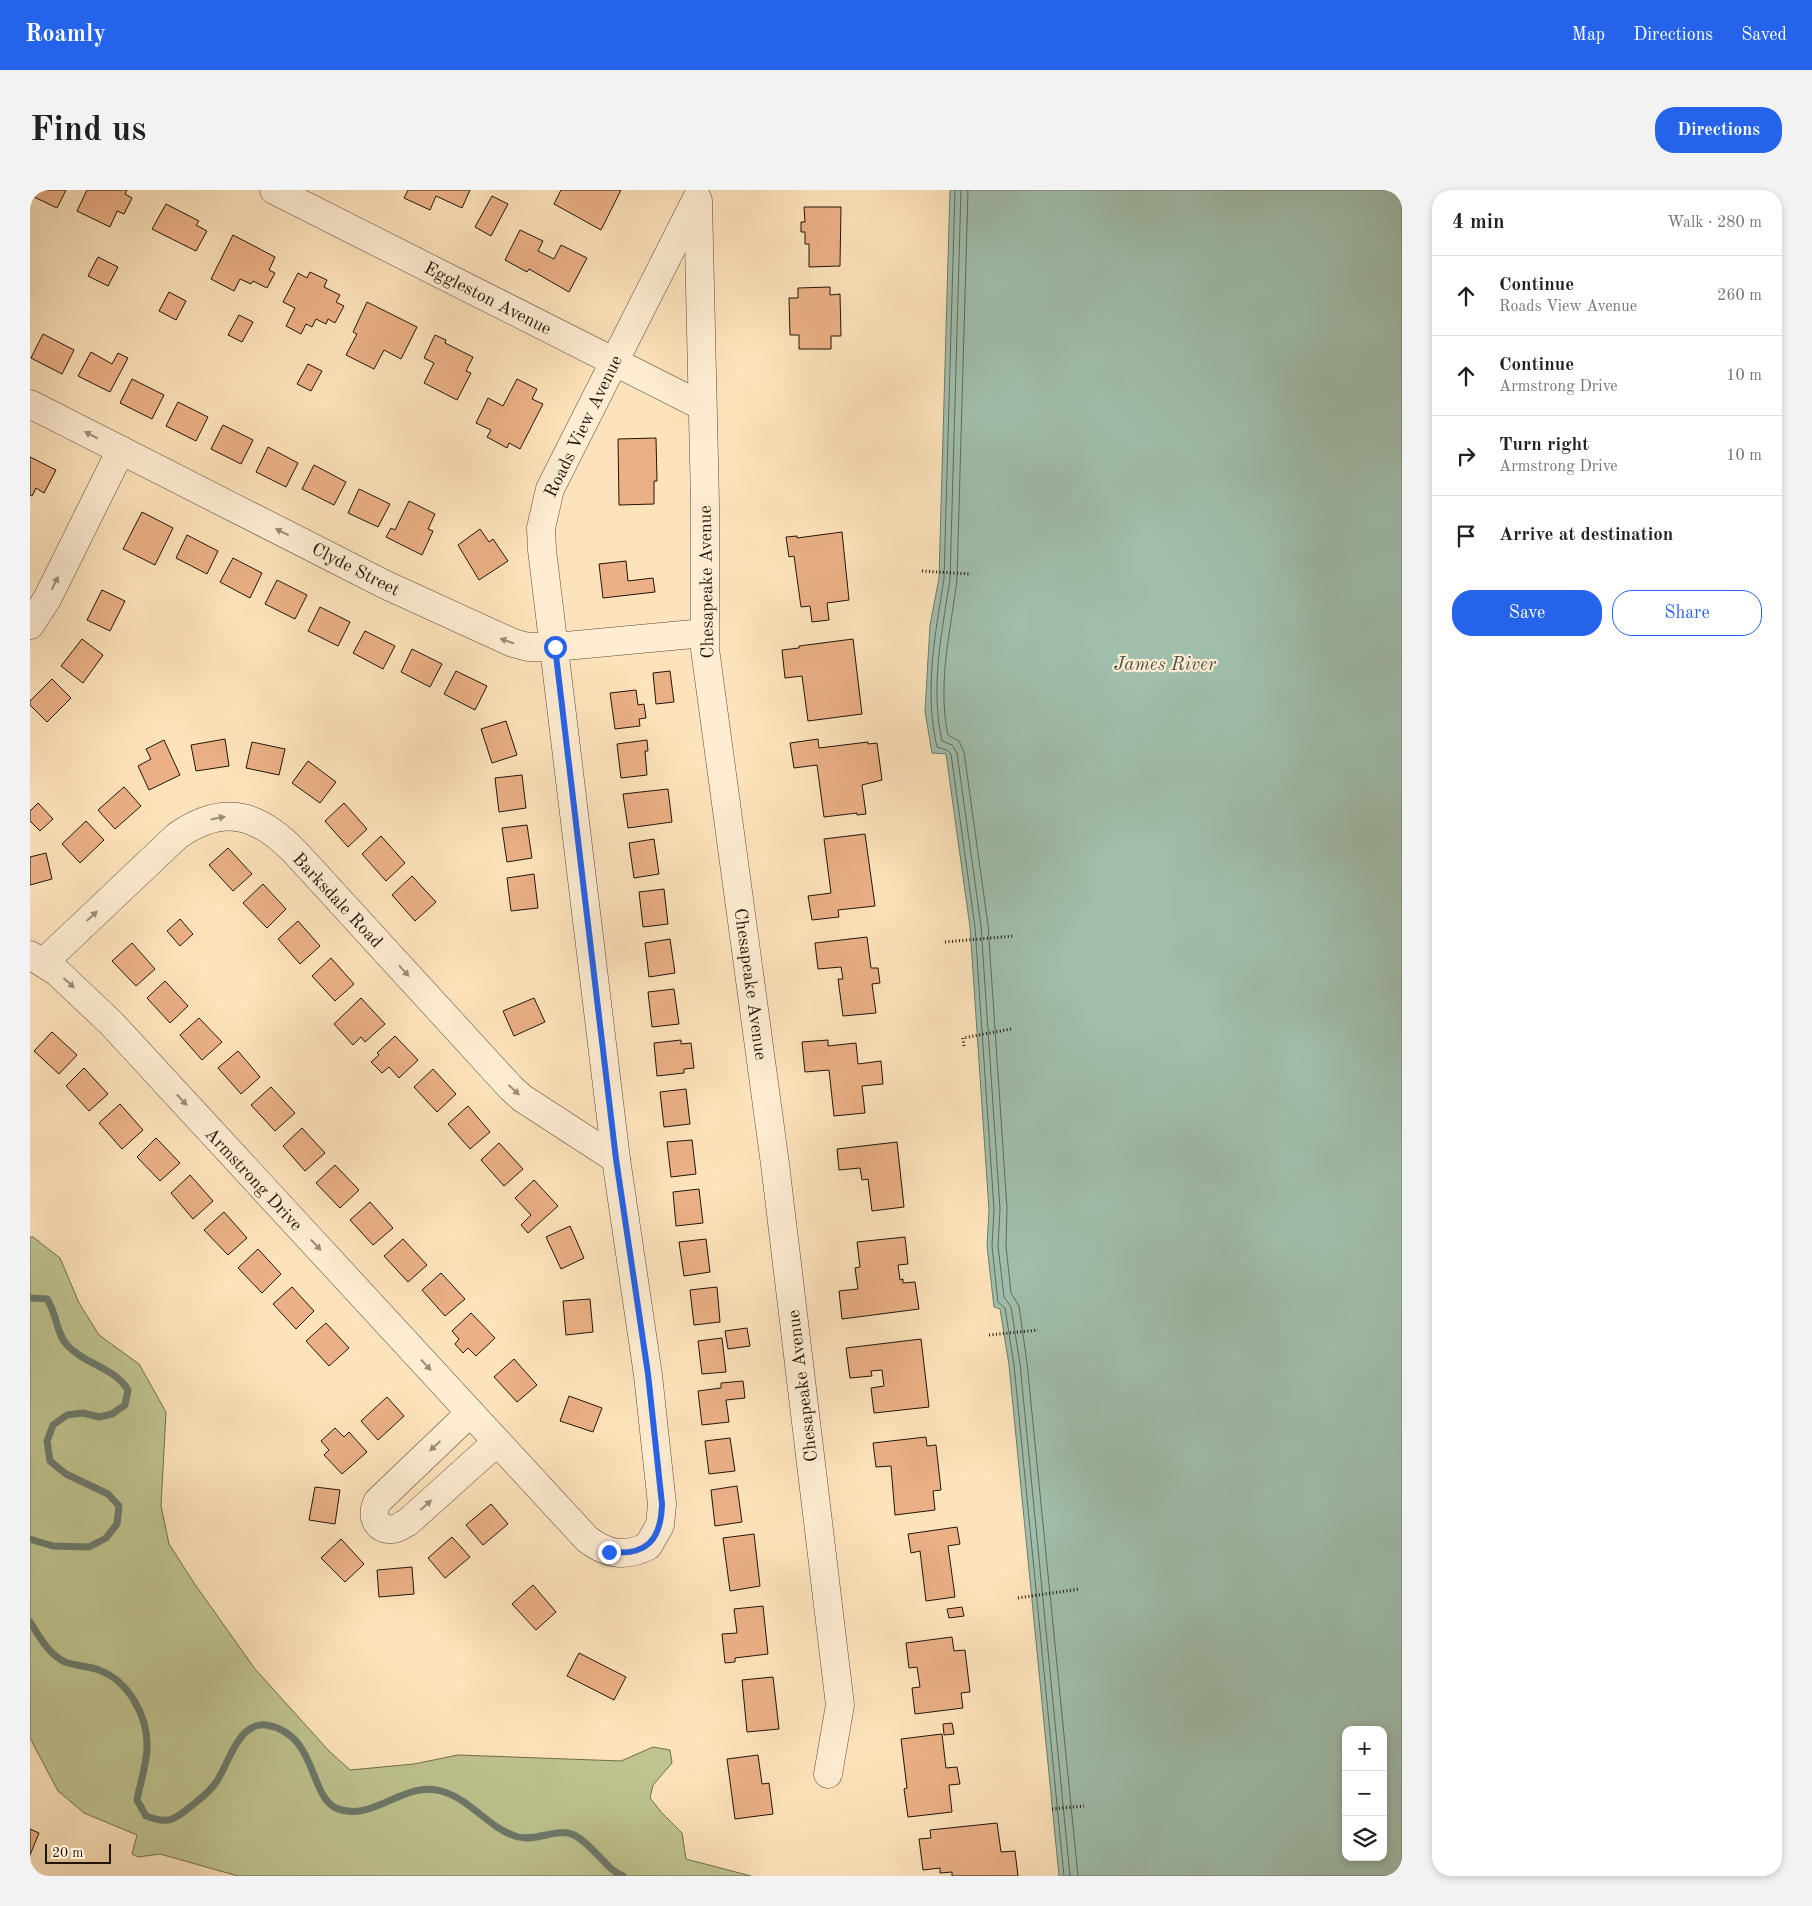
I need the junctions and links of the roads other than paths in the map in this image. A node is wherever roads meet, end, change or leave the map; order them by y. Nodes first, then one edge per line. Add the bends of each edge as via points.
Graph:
1 (274, 190) edge
2 (697, 194) edge
3 (614, 361) junction
4 (30, 404) edge
5 (702, 406) junction
6 (121, 450) junction
7 (30, 625) edge
8 (704, 633) junction
9 (555, 647) junction
10 (37, 958) edge
11 (616, 1159) junction
12 (470, 1413) junction
13 (497, 1442) junction
14 (662, 1504) joint
15 (828, 1774) dead end

1 - 3 street, Eggleston Avenue
2 - 3 street, Roads View Avenue
2 - 5 street, Chesapeake Avenue
3 - 5 street, Eggleston Avenue
3 - 9 street, Roads View Avenue via 550,489 544,508 542,550
6 -> 4 street, Clyde Street
5 - 8 street, Chesapeake Avenue
7 -> 6 street via 47,599
9 -> 6 street, Clyde Street via 528,647 501,639 386,585
8 - 9 street, Clyde Street
8 - 15 street, Chesapeake Avenue via 775,1164 840,1706
9 - 11 street, Roads View Avenue
10 -> 11 street, Barksdale Road via 192,826 228,816 259,822 295,852 511,1088
10 -> 12 street, Armstrong Drive via 67,980 111,1023
11 - 14 street, Roads View Avenue via 648,1374
12 - 13 street, Armstrong Drive
12 -> 13 street via 378,1501 373,1508 376,1521 389,1529 408,1522
13 - 14 street, Armstrong Drive via 587,1539 609,1552 625,1554 648,1546 660,1525

